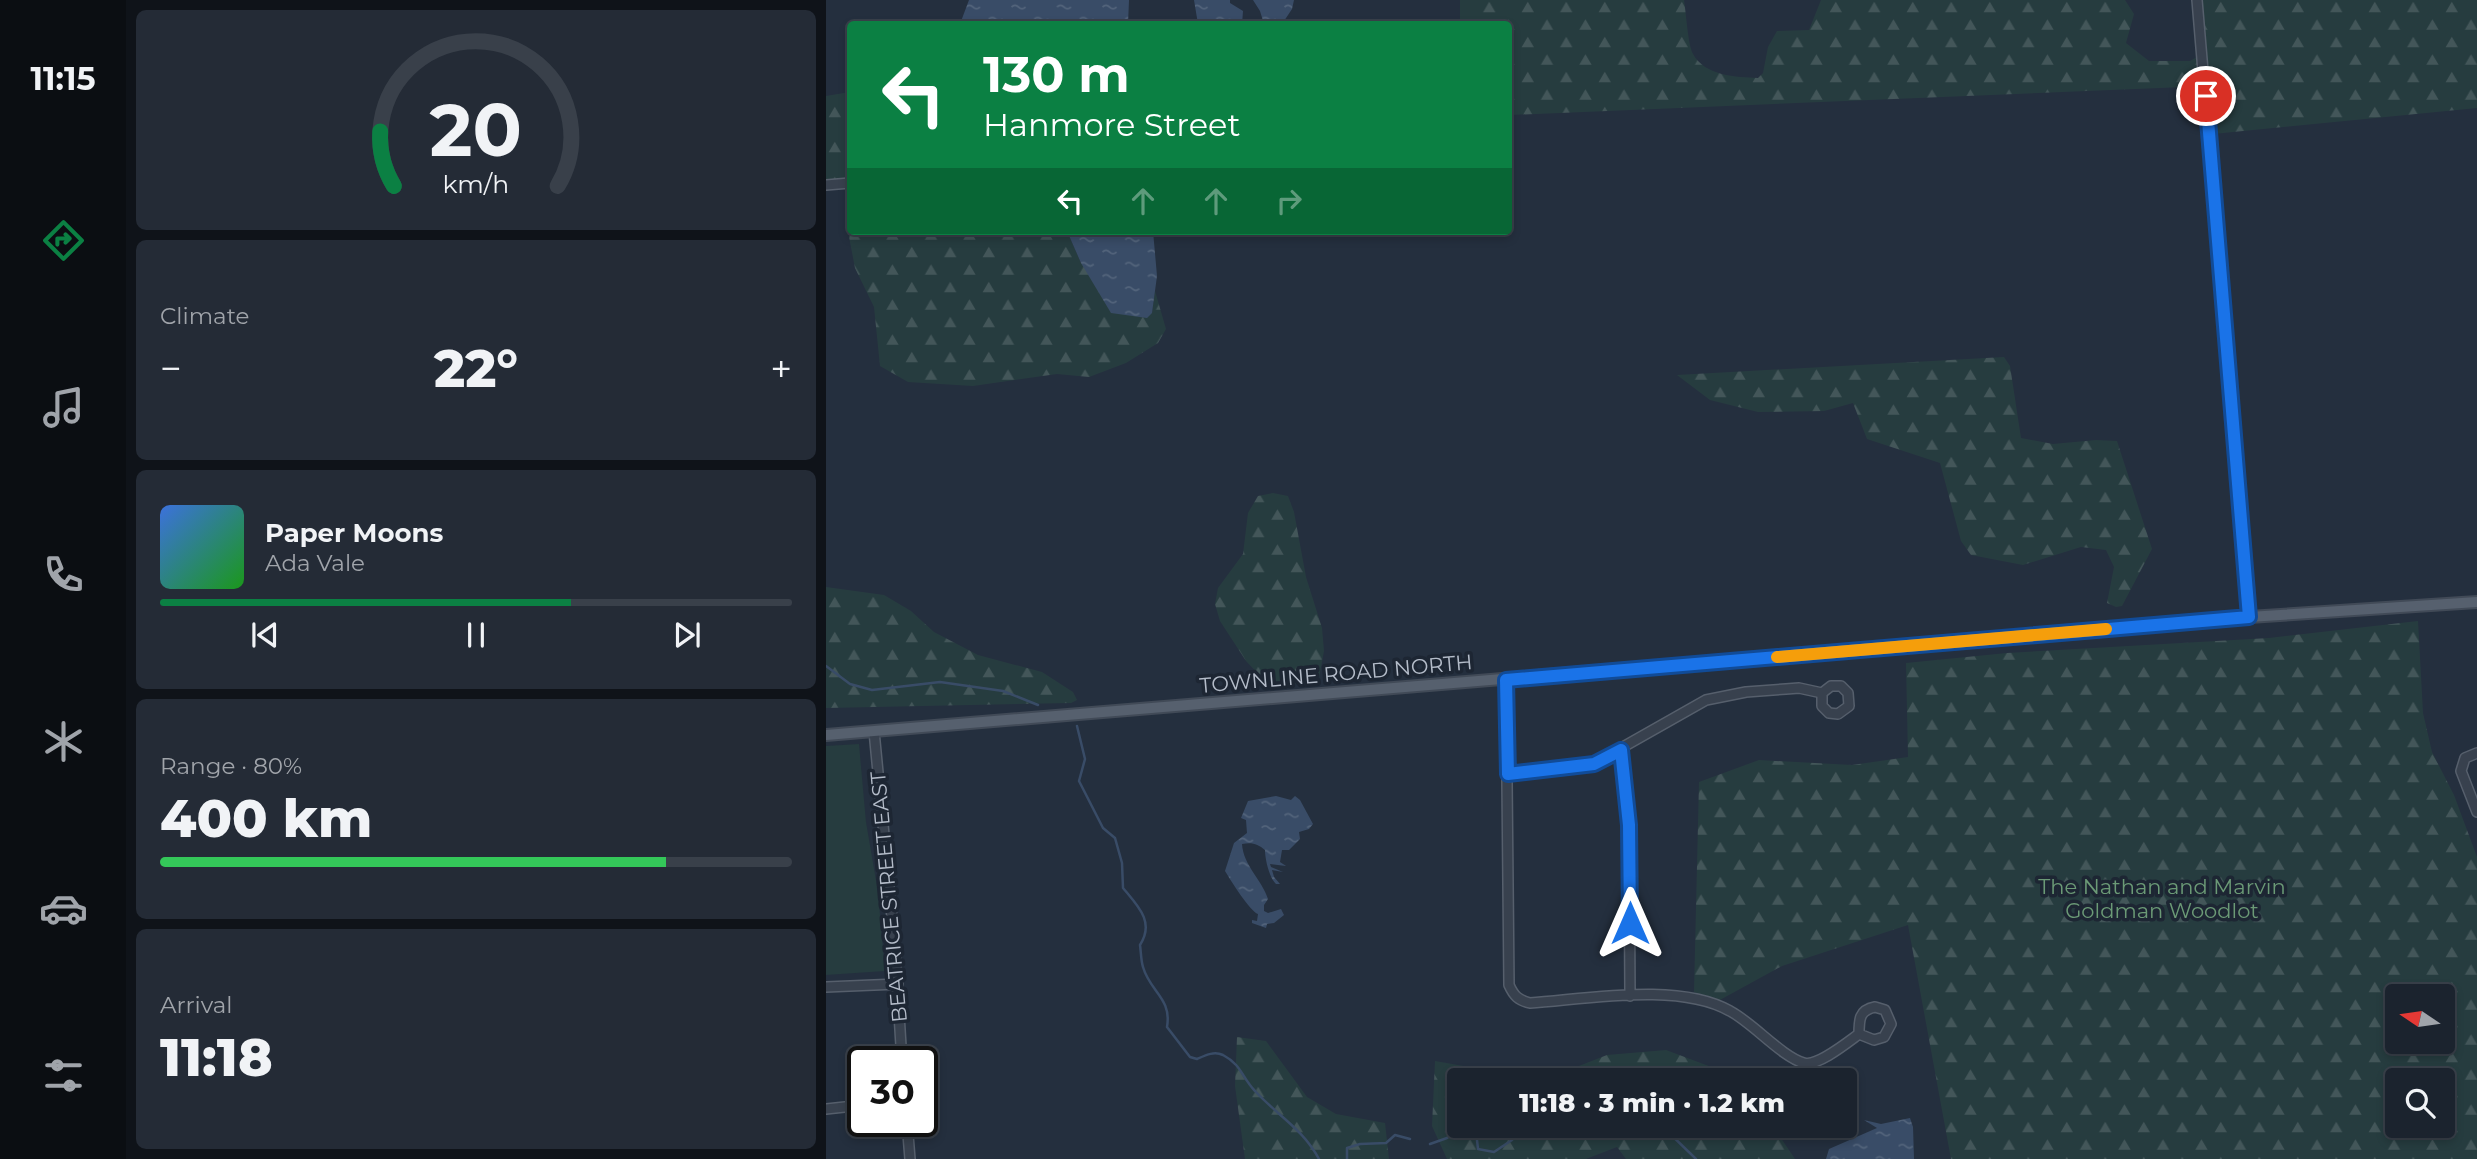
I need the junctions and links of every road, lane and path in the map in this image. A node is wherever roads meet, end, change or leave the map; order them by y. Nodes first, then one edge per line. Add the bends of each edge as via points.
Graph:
1 (2197, 0) edge
2 (847, 183) edge
3 (826, 185) edge
4 (2477, 602) edge
5 (2249, 617) junction
6 (1506, 680) junction
7 (1822, 693) dead end
8 (874, 731) junction
9 (826, 735) edge
10 (1621, 750) junction
11 (2477, 753) edge
12 (1508, 774) junction
13 (2477, 812) edge
14 (898, 984) junction
15 (826, 987) edge
16 (1630, 996) junction
17 (1859, 1034) dead end
18 (901, 1046) edge
19 (847, 1107) edge
20 (826, 1109) edge
21 (908, 1137) edge
22 (910, 1159) edge

1 - 5 street
2 - 3 street
4 - 5 main road, TOWNLINE ROAD NORTH
5 - 6 main road, TOWNLINE ROAD NORTH
6 - 8 main road, TOWNLINE ROAD NORTH
6 - 12 street
7 - 10 street via 1799,688 1706,700
8 - 9 main road, TOWNLINE ROAD NORTH
8 - 14 street, BEATRICE STREET EAST
10 - 12 street via 1594,764
10 - 16 street via 1629,825
11 - 13 street via 2465,758 2461,771
12 - 16 street via 1509,985 1513,993 1530,1003
14 - 15 street
14 - 18 street, BEATRICE STREET EAST
16 - 17 street via 1681,995 1712,1002 1804,1064 1814,1063
19 - 20 street
21 - 22 street

